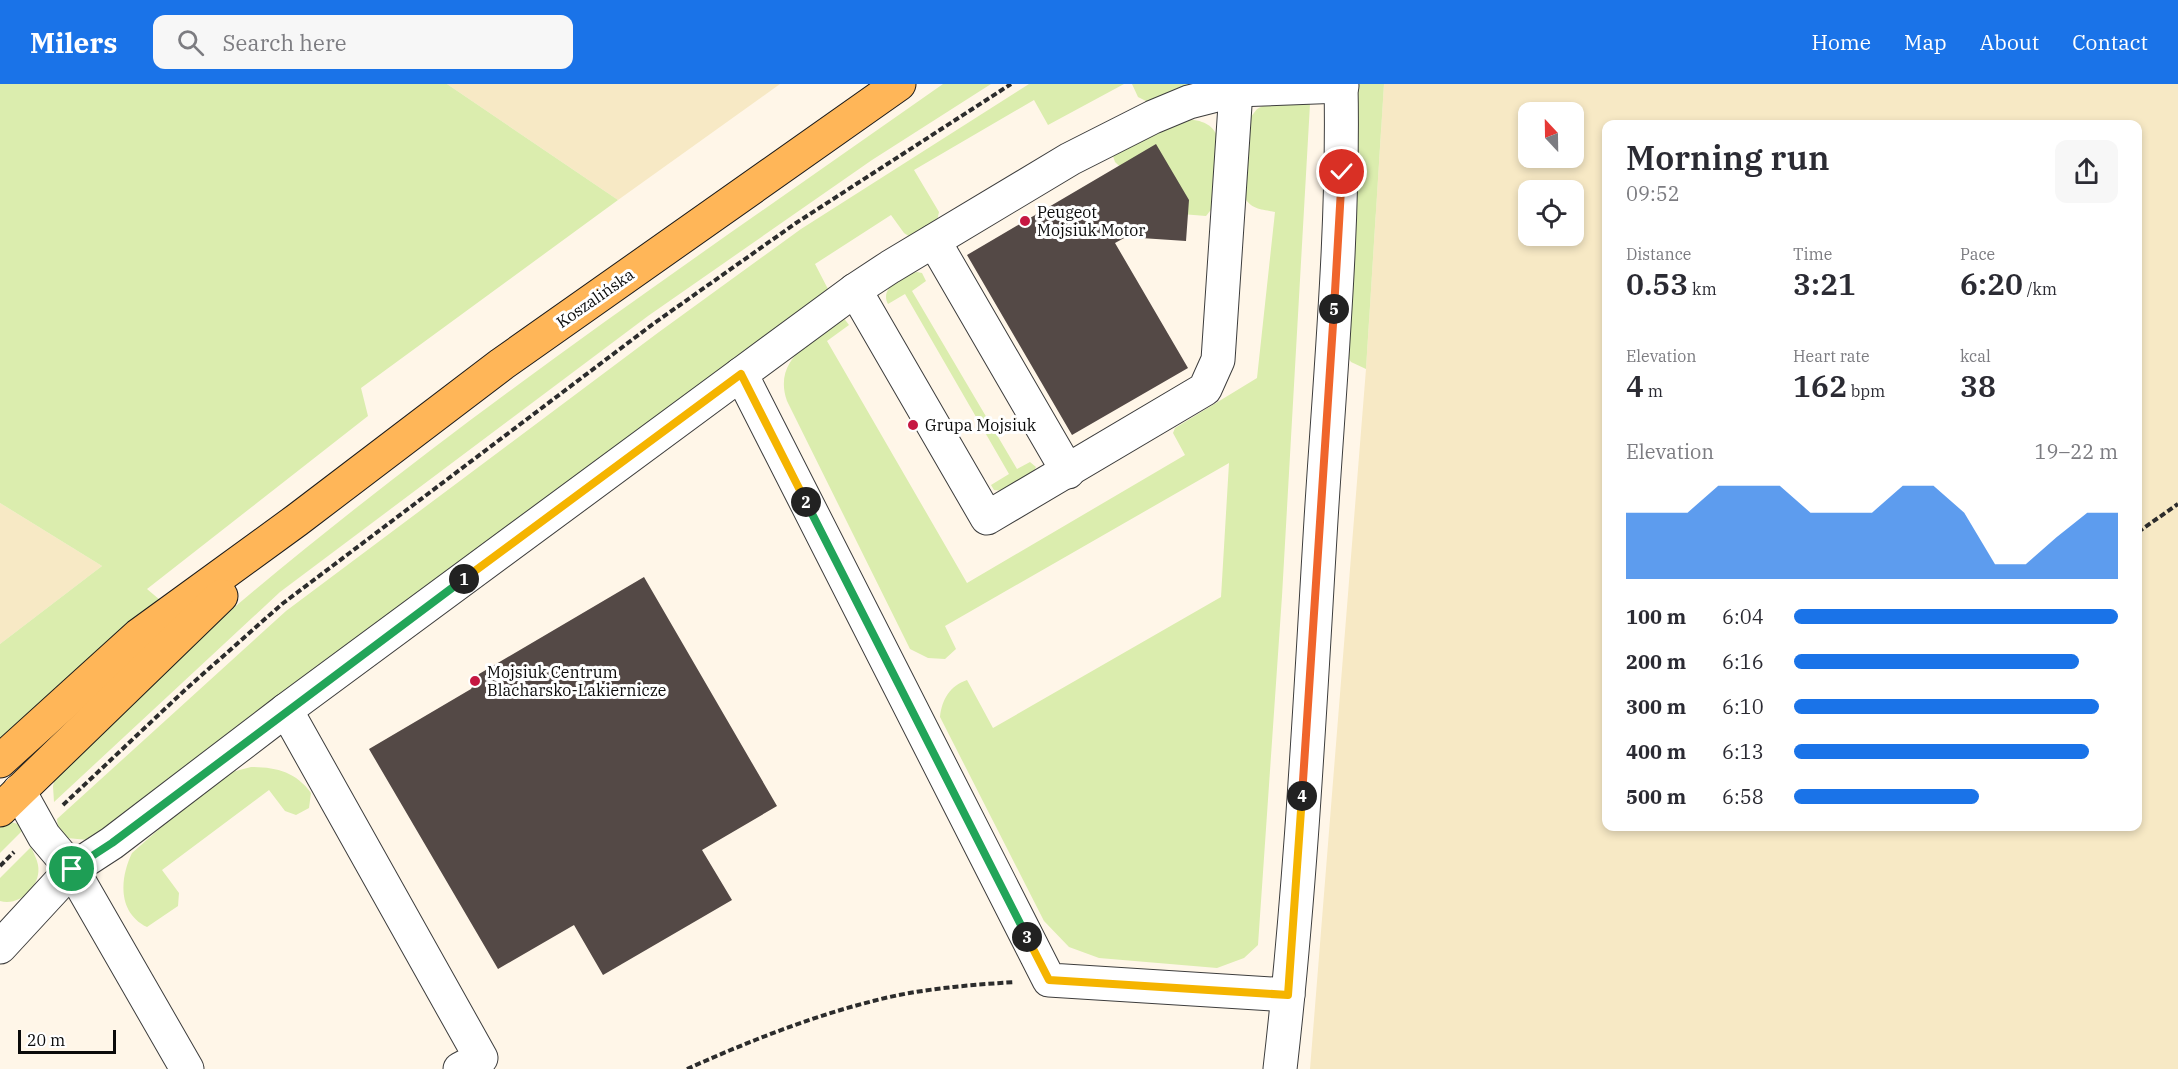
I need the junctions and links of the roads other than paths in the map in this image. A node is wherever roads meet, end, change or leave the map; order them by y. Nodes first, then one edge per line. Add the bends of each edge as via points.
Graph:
1 (899, 84) edge
2 (1342, 85) edge
3 (1236, 90) junction
4 (934, 241) junction
5 (855, 290) junction
6 (741, 374) junction
7 (1068, 472) junction
8 (297, 520) junction
9 (286, 711) junction
10 (0, 761) edge
11 (9, 800) edge
12 (72, 869) junction
13 (0, 947) edge
14 (1288, 995) junction
15 (187, 1069) edge
16 (460, 1069) edge
17 (1280, 1069) edge

1 - 8 main road, Koszalińska via 502,364
2 - 3 street
2 - 14 street via 1338,253
3 - 4 street via 1189,102 1153,117 1070,159
3 - 7 street via 1218,360 1205,389
4 - 5 street
4 - 7 street
5 - 6 street
5 - 7 street via 987,518
6 - 9 street
6 - 14 street via 1049,980
8 - 10 main road via 139,635
8 - 11 main road
9 - 12 street
9 - 16 street via 481,1058
11 - 12 street via 40,828
12 - 13 street
12 - 15 street
14 - 17 street

